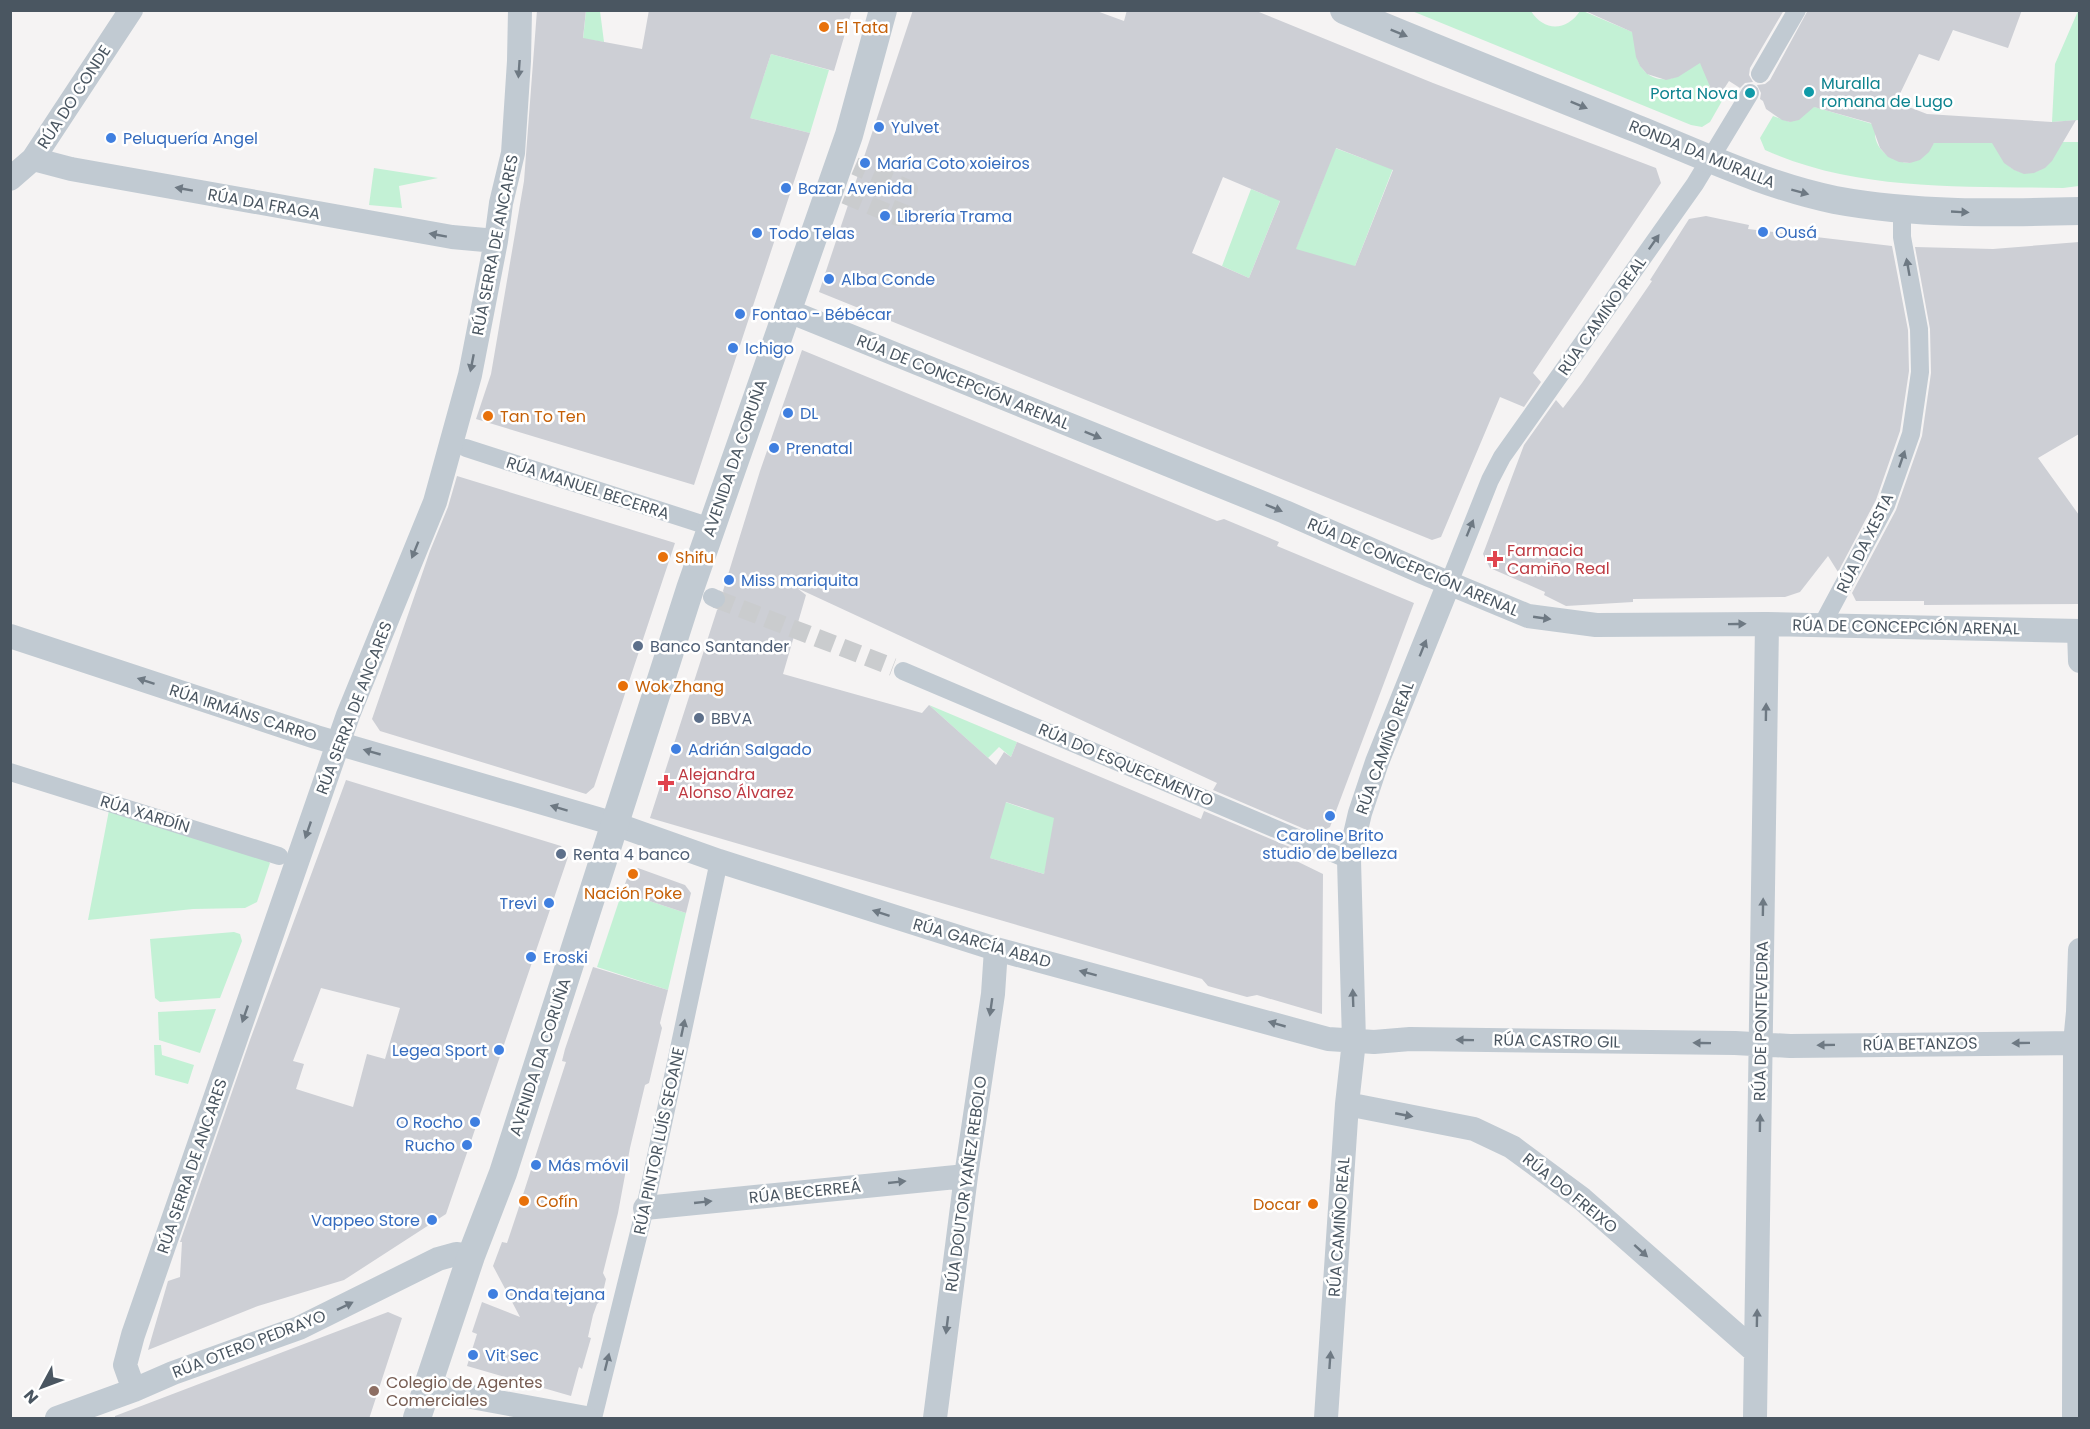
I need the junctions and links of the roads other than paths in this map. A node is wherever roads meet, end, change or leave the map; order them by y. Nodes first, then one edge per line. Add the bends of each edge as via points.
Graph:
1 (131, 10) edge
2 (520, 10) edge
3 (883, 10) edge
4 (1344, 10) edge
5 (1797, 10) edge
6 (1760, 74) dead end
7 (1750, 93) dead end
8 (33, 159) junction
9 (1712, 159) junction
10 (10, 179) edge
11 (1902, 209) junction
12 (2079, 211) edge
13 (496, 241) junction
14 (786, 310) junction
15 (466, 448) dead end
16 (711, 527) junction
17 (1449, 583) junction
18 (1767, 624) junction
19 (1822, 625) junction
20 (2079, 631) edge
21 (10, 636) edge
22 (2079, 661) edge
23 (903, 671) tunnel mouth
24 (339, 743) junction
25 (10, 772) edge
26 (615, 824) junction
27 (279, 856) dead end
28 (1349, 860) junction
29 (719, 861) junction
30 (996, 949) junction
31 (2079, 950) edge
32 (1354, 1041) junction
33 (2077, 1043) edge
34 (1761, 1044) junction
35 (1347, 1104) junction
36 (966, 1176) junction
37 (645, 1208) junction
38 (471, 1256) junction
39 (1756, 1352) junction
40 (429, 1383) junction
41 (134, 1390) junction
42 (88, 1413) edge
43 (57, 1419) edge
44 (417, 1419) edge
45 (586, 1419) edge
46 (593, 1419) edge
47 (935, 1419) edge
48 (1326, 1419) edge
49 (1755, 1419) edge
50 (2074, 1419) edge

1 - 8 street, RÚA DO CONDE
2 -> 13 street, RÚA SERRA DE ANCARES via 513,153
3 - 14 street, AVENIDA DA CORUÑA via 849,135
4 -> 9 street, RONDA DA MURALLA
5 - 6 street
7 - 9 street, RÚA CAMIÑO REAL
8 - 10 street, RÚA DO CONDE
13 -> 8 street, RÚA DA FRAGA via 452,237
9 -> 11 street, RONDA DA MURALLA via 1796,191
17 -> 9 street, RÚA CAMIÑO REAL via 1502,457
11 -> 12 street, RONDA DA MURALLA via 1971,213
19 -> 11 street, RÚA DA XESTA via 1886,505 1911,434 1920,372 1918,328 1902,237
13 -> 24 street, RÚA SERRA DE ANCARES via 470,375 435,502
14 - 16 street, AVENIDA DA CORUÑA
14 -> 17 street, RÚA DE CONCEPCIÓN ARENAL via 1285,512
15 - 16 street, RÚA MANUEL BECERRA
16 - 26 street, AVENIDA DA CORUÑA
17 -> 18 street, RÚA DE CONCEPCIÓN ARENAL via 1528,616 1596,625
28 -> 17 street, RÚA CAMIÑO REAL via 1377,762
18 - 19 street, RÚA DE CONCEPCIÓN ARENAL
34 -> 18 street, RÚA DE PONTEVEDRA
19 - 20 street, RÚA DE CONCEPCIÓN ARENAL
20 - 22 street
24 -> 21 street, RÚA IRMÁNS CARRO
23 - 28 street, RÚA DO ESQUECEMENTO
26 -> 24 street, RÚA IRMÁNS CARRO
24 -> 41 street, RÚA SERRA DE ANCARES via 133,1335 126,1365
25 - 27 street, RÚA XARDÍN
26 - 29 street, RÚA GARCÍA ABAD
26 - 38 street, AVENIDA DA CORUÑA via 507,1162
32 -> 28 street, RÚA CAMIÑO REAL
30 -> 29 street, RÚA GARCÍA ABAD
37 -> 29 street, RÚA PINTOR LUÍS SEOANE
32 -> 30 street, RÚA GARCÍA ABAD via 1328,1039
30 -> 36 street, RÚA DOUTOR YAÑEZ REBOLO
31 - 33 street
34 -> 32 street, RÚA CASTRO GIL
32 - 35 street, RÚA CAMIÑO REAL
33 -> 34 street, RÚA BETANZOS
33 - 50 street
39 -> 34 street, RÚA DE PONTEVEDRA
35 -> 39 street, RÚA DO FREIXO via 1474,1129 1512,1147 1582,1198
48 -> 35 street, RÚA CAMIÑO REAL
37 -> 36 street, RÚA BECERREÁ
36 -> 47 street, RÚA DOUTOR YAÑEZ REBOLO
46 -> 37 street, RÚA PINTOR LUÍS SEOANE
38 - 40 street, AVENIDA DA CORUÑA
41 -> 38 street, RÚA OTERO PEDRAYO via 299,1328 438,1259 456,1254
39 - 49 street, RÚA DE PONTEVEDRA
40 - 44 street, AVENIDA DA CORUÑA
40 - 45 street via 455,1394
41 - 42 street, RÚA OTERO PEDRAYO
42 - 43 street, RÚA OTERO PEDRAYO

